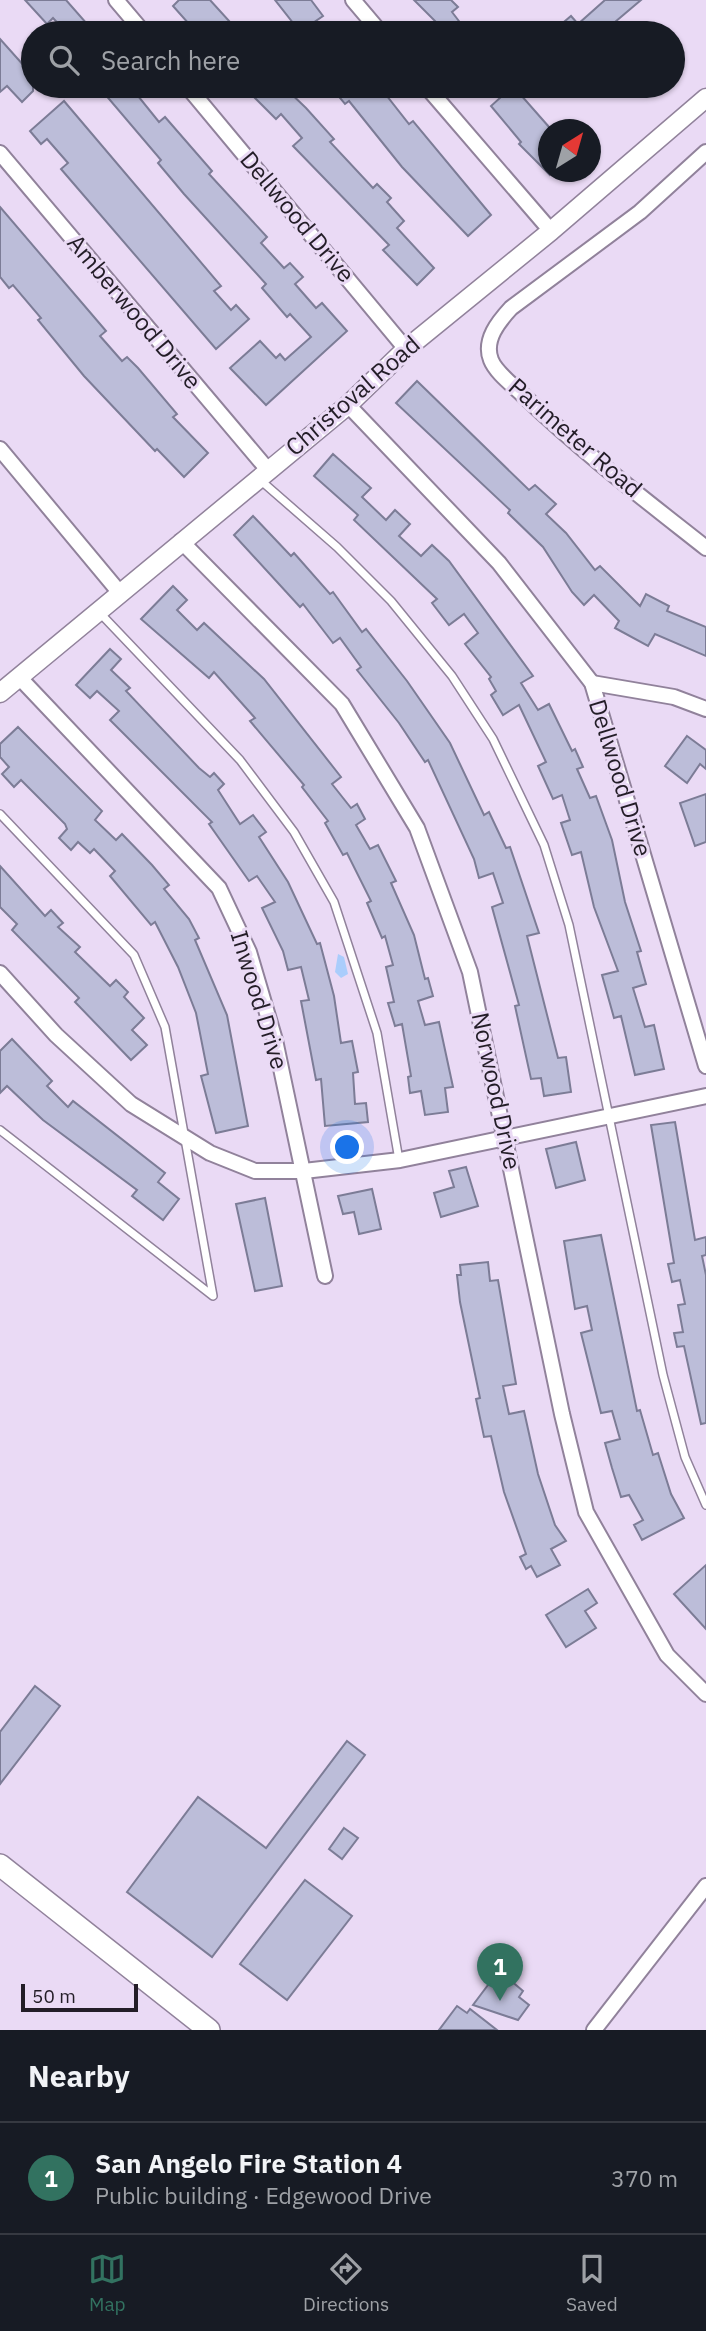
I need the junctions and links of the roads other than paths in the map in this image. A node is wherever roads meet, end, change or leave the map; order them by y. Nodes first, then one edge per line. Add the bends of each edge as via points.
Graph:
1 (116, 0) edge
2 (353, 0) edge
3 (134, 21) edge
4 (371, 21) edge
5 (706, 97) edge
6 (197, 98) edge
7 (436, 98) edge
8 (706, 152) edge
9 (0, 153) edge
10 (551, 231) junction
11 (406, 349) junction
12 (348, 405) junction
13 (0, 449) edge
14 (263, 474) junction
15 (181, 541) junction
16 (706, 548) edge
17 (120, 593) junction
18 (98, 611) junction
19 (19, 677) junction
20 (592, 683) junction
21 (0, 693) edge
22 (706, 709) edge
23 (0, 814) edge
24 (0, 973) edge
25 (706, 1066) edge
26 (706, 1096) edge
27 (608, 1116) junction
28 (0, 1130) edge
29 (185, 1137) junction
30 (506, 1137) junction
31 (400, 1160) junction
32 (304, 1171) junction
33 (325, 1276) dead end
34 (706, 1505) edge
35 (706, 1694) edge
36 (0, 1865) edge
37 (706, 1886) edge
38 (209, 2030) edge
39 (594, 2030) edge

1 - 3 street
2 - 4 street
5 - 10 street, Christoval Road
6 - 11 street, Dellwood Drive
7 - 10 street
8 - 16 street, Parimeter Road via 640,212 524,296 499,321 489,347 491,361 551,422
9 - 14 street, Amberwood Drive
10 - 11 street, Christoval Road
11 - 12 street, Christoval Road
12 - 14 street, Christoval Road
12 - 20 street, Dellwood Drive via 499,564
13 - 17 street
14 - 15 street, Christoval Road
14 - 27 lane via 391,601 494,739 544,845 569,925
15 - 17 street, Christoval Road
15 - 30 street, Norwood Drive via 342,704 417,828 470,972
17 - 18 street, Christoval Road
18 - 19 street, Christoval Road
18 - 31 lane via 240,760 294,832 334,902 377,1033
19 - 21 street, Christoval Road
19 - 32 street, Inwood Drive via 219,888 249,952 272,1028
20 - 22 street via 674,697
20 - 25 street, Dellwood Drive
23 - 29 lane via 134,955 165,1027
24 - 29 street via 56,1035 131,1104
26 - 27 street
27 - 30 street
27 - 34 lane via 663,1375 685,1457
28 - 29 lane via 213,1296
29 - 32 street via 255,1171
30 - 31 street
30 - 35 street, Norwood Drive via 586,1512 667,1655
31 - 32 street
32 - 33 street, Inwood Drive
36 - 38 main road
37 - 39 street

